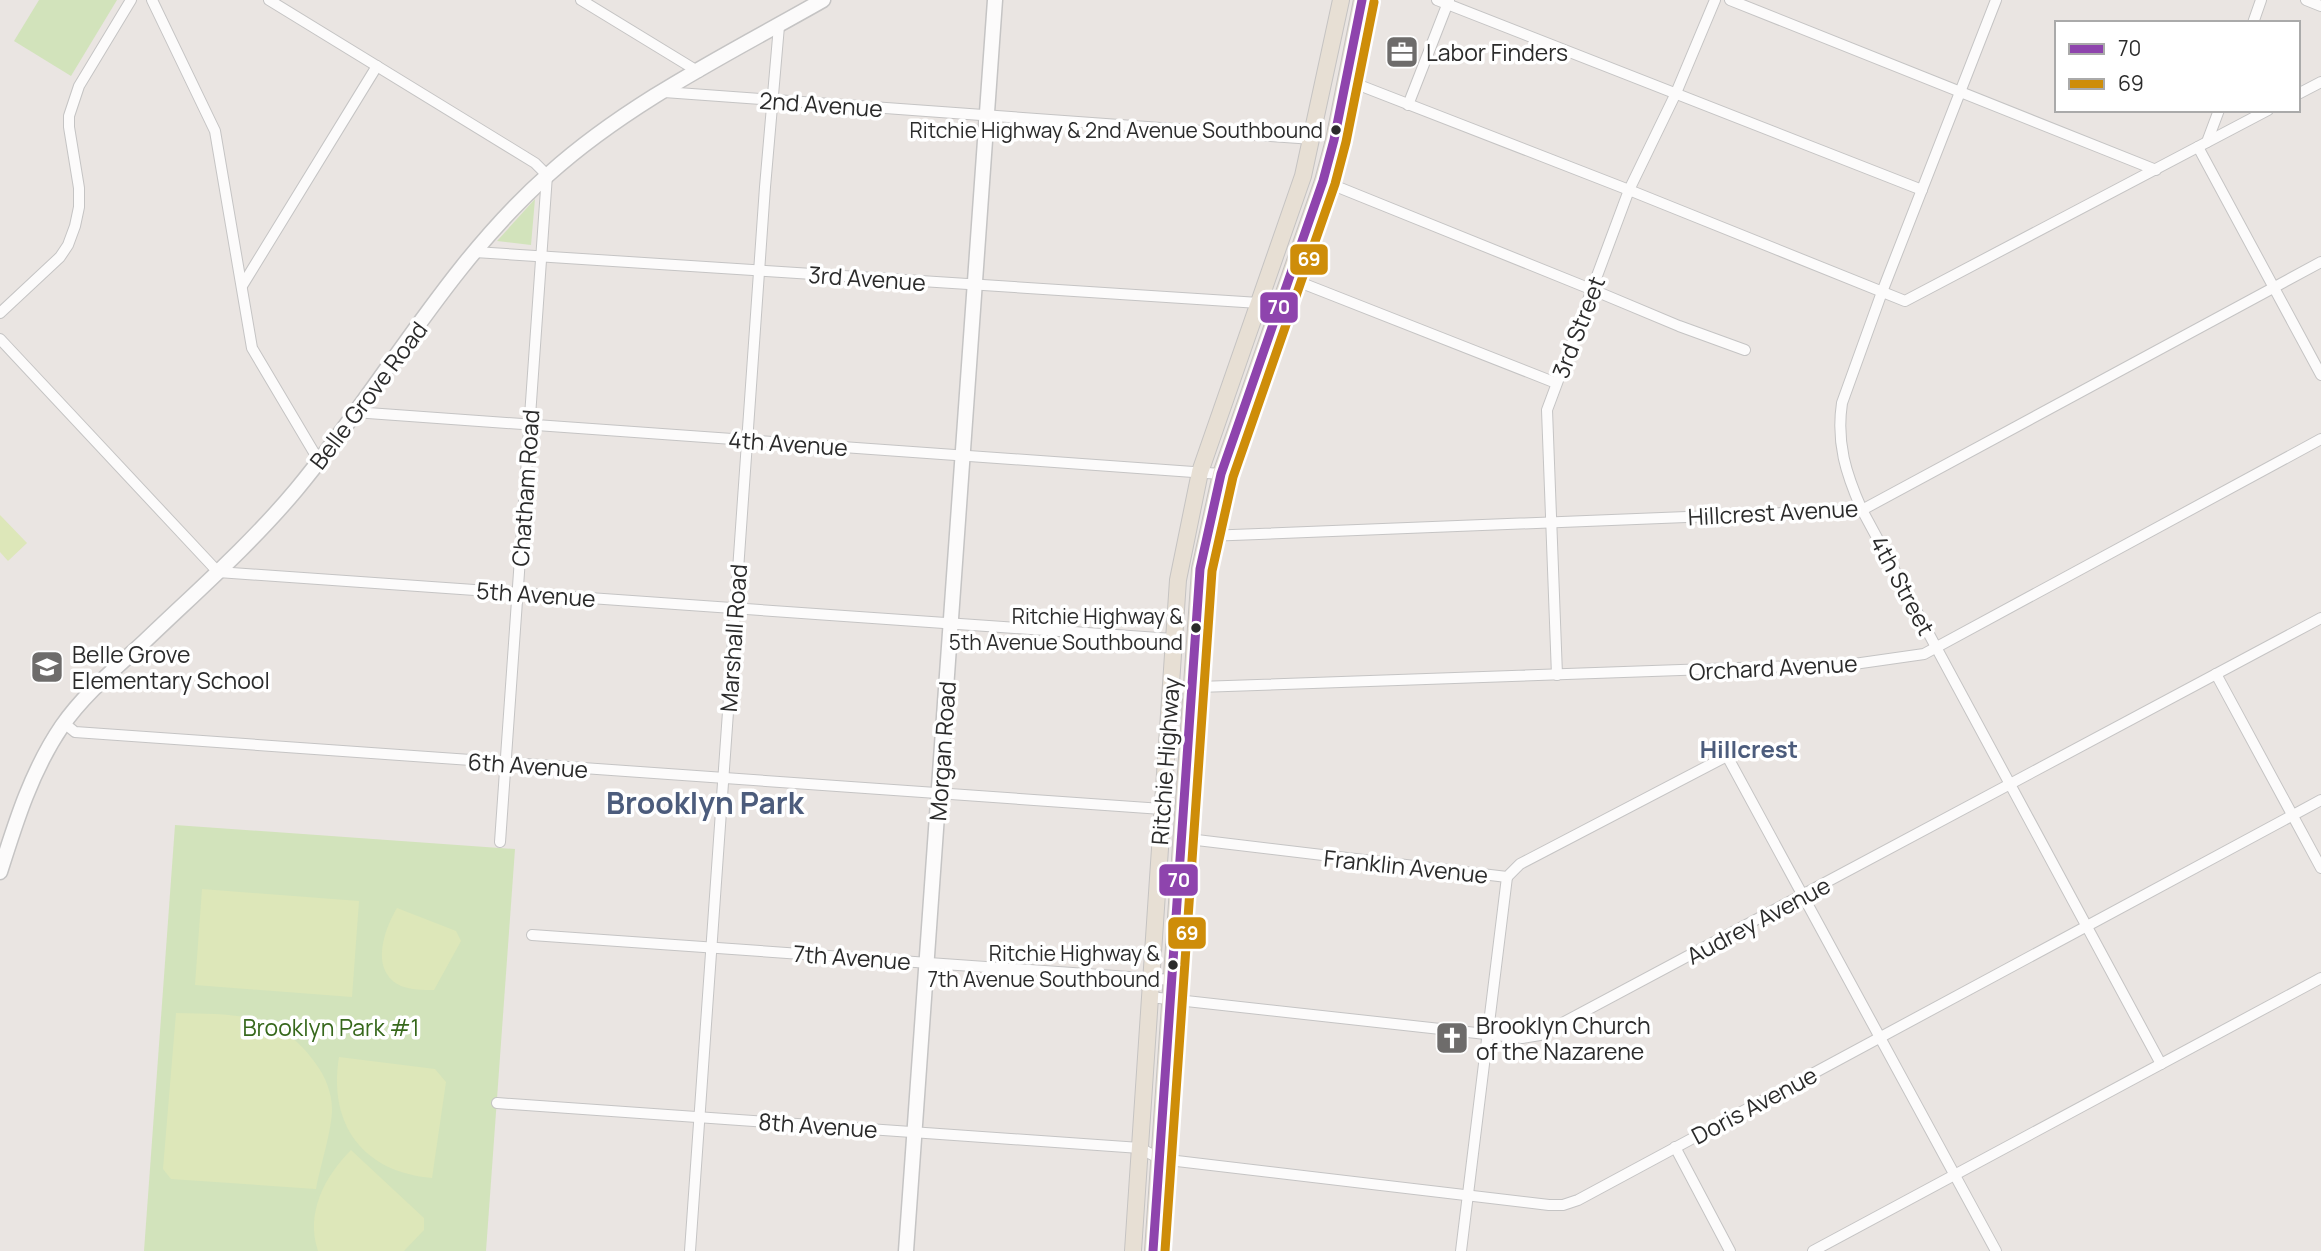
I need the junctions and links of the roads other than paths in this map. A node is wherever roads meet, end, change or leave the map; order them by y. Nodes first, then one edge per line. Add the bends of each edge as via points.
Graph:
1 (131, 0) edge
2 (152, 0) edge
3 (269, 0) edge
4 (581, 0) edge
5 (823, 0) edge
6 (995, 0) edge
7 (1341, 0) edge
8 (1362, 0) edge
9 (1437, 0) edge
10 (1714, 0) edge
11 (1730, 0) edge
12 (1996, 0) edge
13 (2261, 0) edge
14 (2305, 0) edge
15 (1448, 2) edge
16 (2321, 6) edge
17 (2254, 21) edge
18 (779, 26) junction
19 (377, 66) junction
20 (699, 72) junction
21 (1346, 80) junction
22 (2321, 82) edge
23 (664, 92) junction
24 (1960, 92) junction
25 (1676, 93) junction
26 (2300, 93) edge
27 (773, 101) junction
28 (1408, 105) junction
29 (2218, 112) edge
30 (2264, 112) edge
31 (987, 115) junction
32 (1313, 139) junction
33 (2202, 145) junction
34 (2156, 170) junction
35 (547, 175) junction
36 (1323, 181) junction
37 (1629, 190) junction
38 (1922, 190) junction
39 (475, 252) junction
40 (541, 257) junction
41 (2321, 262) edge
42 (759, 271) junction
43 (1289, 278) junction
44 (974, 285) junction
45 (242, 286) junction
46 (2274, 288) junction
47 (1593, 290) junction
48 (1882, 292) junction
49 (1259, 303) junction
50 (0, 313) edge
51 (0, 339) edge
52 (1745, 350) dead end
53 (2321, 375) edge
54 (1556, 383) junction
55 (354, 412) junction
56 (529, 425) junction
57 (2321, 439) edge
58 (747, 440) junction
59 (963, 455) junction
60 (319, 461) junction
61 (1200, 472) junction
62 (1222, 474) junction
63 (1862, 510) junction
64 (1552, 522) junction
65 (1206, 536) junction
66 (218, 572) junction
67 (517, 593) junction
68 (735, 608) junction
69 (2321, 618) edge
70 (951, 624) junction
71 (1173, 639) junction
72 (1937, 647) junction
73 (2216, 674) junction
74 (1557, 675) junction
75 (1170, 688) junction
76 (1190, 688) junction
77 (64, 723) junction
78 (506, 763) junction
79 (723, 778) junction
80 (2010, 784) junction
81 (939, 793) junction
82 (2321, 800) edge
83 (1162, 809) junction
84 (2292, 815) junction
85 (1180, 838) junction
86 (500, 842) dead end
87 (2321, 868) edge
88 (0, 872) edge
89 (1507, 877) junction
90 (1803, 895) junction
91 (2086, 926) junction
92 (532, 935) dead end
93 (711, 947) junction
94 (927, 963) junction
95 (2321, 978) edge
96 (1151, 979) junction
97 (1172, 980) junction
98 (1150, 997) junction
99 (1171, 999) junction
100 (1488, 1034) junction
101 (1880, 1037) junction
102 (2161, 1064) junction
103 (496, 1103) dead end
104 (699, 1117) junction
105 (914, 1132) junction
106 (1675, 1147) junction
107 (1140, 1148) junction
108 (1160, 1159) junction
109 (1954, 1175) junction
110 (1468, 1196) junction
111 (690, 1251) edge
112 (906, 1251) edge
113 (1133, 1251) edge
114 (1153, 1251) edge
115 (1461, 1251) edge
116 (1730, 1251) edge
117 (1813, 1251) edge
118 (1996, 1251) edge

1 - 50 street via 73,100 69,127 79,207 68,245
2 - 45 street via 215,131
3 - 19 street
4 - 20 street
5 - 18 street, Belle Grove Road
6 - 31 street, Morgan Road
7 - 32 main road, Ritchie Highway
8 - 21 main road, Ritchie Highway
9 - 15 street
10 - 25 street, 3rd Street
11 - 24 street
12 - 24 street, 4th Street
13 - 17 street
14 - 16 street
15 - 25 street
15 - 28 street
18 - 20 street, Belle Grove Road
18 - 27 street, Marshall Road
19 - 35 street
19 - 45 street
20 - 23 street, Belle Grove Road
21 - 28 street
21 - 36 main road, Ritchie Highway
22 - 26 street
23 - 27 street, 2nd Avenue
23 - 35 street, Belle Grove Road via 616,121
24 - 34 street
24 - 38 street, 4th Street
25 - 37 street, 3rd Street
25 - 38 street
27 - 31 street, 2nd Avenue
27 - 42 street, Marshall Road
28 - 37 street
29 - 33 street
30 - 33 street
31 - 32 street, 2nd Avenue
31 - 44 street, Morgan Road
32 - 49 main road, Ritchie Highway
33 - 34 street
33 - 46 street
34 - 48 street via 1905,301
35 - 39 street, Belle Grove Road
35 - 40 street, Chatham Road
36 - 43 main road, Ritchie Highway
36 - 47 street
37 - 47 street, 3rd Street
37 - 48 street
38 - 48 street, 4th Street
39 - 40 street, 3rd Avenue
39 - 55 street, Belle Grove Road
40 - 42 street, 3rd Avenue
40 - 56 street, Chatham Road
41 - 46 street, Hillcrest Avenue
42 - 44 street, 3rd Avenue
42 - 58 street, Marshall Road
43 - 54 street
43 - 62 main road, Ritchie Highway
44 - 49 street, 3rd Avenue
44 - 59 street, Morgan Road
45 - 60 street via 252,348
46 - 53 street
46 - 63 street, Hillcrest Avenue
47 - 52 street
47 - 54 street, 3rd Street
48 - 63 street, 4th Street via 1839,422 1842,460
49 - 61 main road, Ritchie Highway
51 - 66 street
54 - 64 street, 3rd Street via 1547,410
55 - 56 street, 4th Avenue
55 - 60 street, Belle Grove Road
56 - 58 street, 4th Avenue
56 - 67 street, Chatham Road
57 - 72 street, Orchard Avenue
58 - 59 street, 4th Avenue
58 - 68 street, Marshall Road
59 - 61 street, 4th Avenue
59 - 70 street, Morgan Road
60 - 66 street, Belle Grove Road
61 - 62 street, 4th Avenue
61 - 71 main road, Ritchie Highway via 1178,580
62 - 65 main road, Ritchie Highway
63 - 64 street, Hillcrest Avenue
63 - 72 street, 4th Street
64 - 65 street, Hillcrest Avenue
64 - 74 street, 3rd Street
65 - 76 main road, Ritchie Highway
66 - 67 street, 5th Avenue
66 - 77 street, Belle Grove Road
67 - 68 street, 5th Avenue
67 - 78 street, Chatham Road
68 - 70 street, 5th Avenue
68 - 79 street, Marshall Road
69 - 73 street, Audrey Avenue
70 - 71 street, 5th Avenue
70 - 81 street, Morgan Road
71 - 75 main road, Ritchie Highway
72 - 74 street, Orchard Avenue via 1924,654 1854,664
72 - 80 street, 4th Street
73 - 80 street, Audrey Avenue
73 - 84 street
74 - 76 street, Orchard Avenue
75 - 76 street, Orchard Avenue
75 - 83 main road, Ritchie Highway
76 - 85 main road, Ritchie Highway
77 - 78 street, 6th Avenue via 75,732
77 - 88 street, Belle Grove Road via 26,793
78 - 79 street, 6th Avenue
78 - 86 street, Chatham Road
79 - 81 street, 6th Avenue
79 - 93 street, Marshall Road
80 - 90 street, Audrey Avenue
80 - 91 street, 4th Street
81 - 83 street, 6th Avenue
81 - 94 street, Morgan Road
82 - 84 street, Doris Avenue
83 - 96 main road, Ritchie Highway
84 - 87 street
84 - 91 street, Doris Avenue
85 - 89 street, Franklin Avenue
85 - 97 main road, Ritchie Highway
89 - 90 street, Franklin Avenue via 1520,864 1727,755
89 - 100 street
90 - 100 street, Audrey Avenue via 1548,1032 1522,1038
90 - 101 street
91 - 101 street, Doris Avenue
91 - 102 street, 4th Street
92 - 93 street, 7th Avenue
93 - 94 street, 7th Avenue
93 - 104 street, Marshall Road
94 - 96 street, 7th Avenue
94 - 105 street, Morgan Road
95 - 102 street
96 - 97 street, 7th Avenue
96 - 98 main road, Ritchie Highway
97 - 99 main road, Ritchie Highway
98 - 99 street, Audrey Avenue
98 - 107 main road, Ritchie Highway
99 - 100 street, Audrey Avenue
99 - 108 main road, Ritchie Highway
100 - 110 street
101 - 106 street, Doris Avenue
101 - 109 street
102 - 109 street
103 - 104 street, 8th Avenue
104 - 105 street, 8th Avenue
104 - 111 street, Marshall Road
105 - 107 street, 8th Avenue
105 - 112 street, Morgan Road
106 - 110 street, Doris Avenue via 1563,1205
106 - 116 street
107 - 108 street, Doris Avenue
107 - 113 main road, Ritchie Highway
108 - 110 street, Doris Avenue
108 - 114 main road, Ritchie Highway
109 - 117 street
109 - 118 street
110 - 115 street

